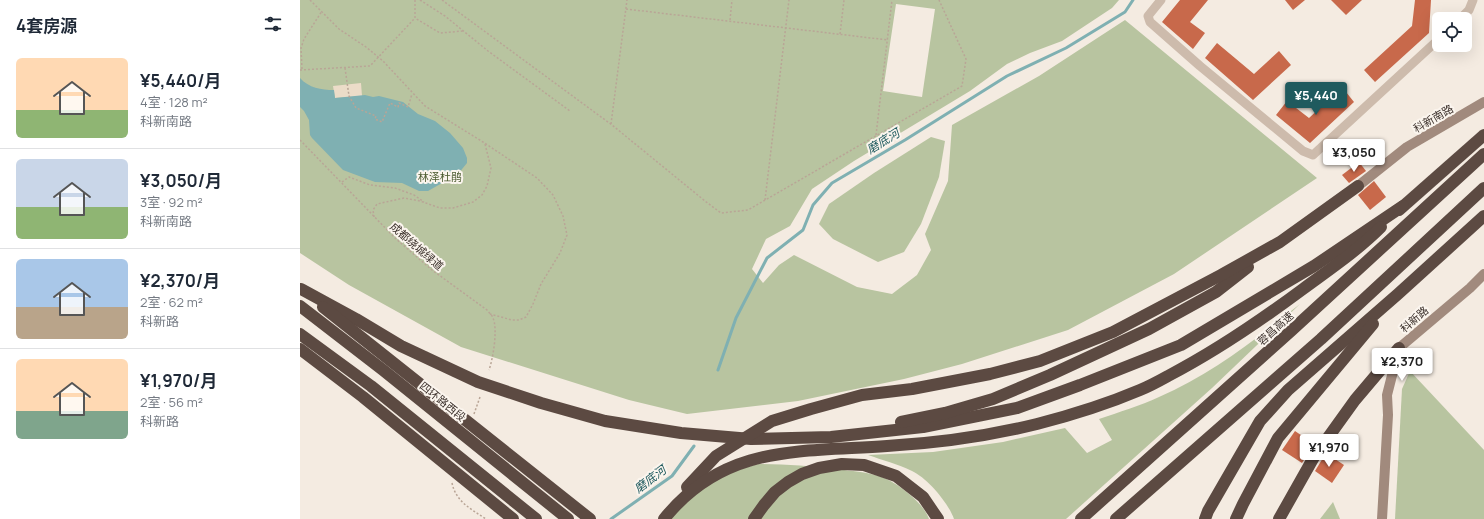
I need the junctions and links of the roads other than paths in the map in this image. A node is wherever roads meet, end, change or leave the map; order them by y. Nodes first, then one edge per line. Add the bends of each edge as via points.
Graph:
1 (1161, 0) edge
2 (1473, 0) edge
3 (1467, 12) edge
4 (1432, 45) edge
5 (1484, 102) edge
6 (1484, 135) edge
7 (1484, 154) edge
8 (1358, 186) joint
9 (1484, 188) edge
10 (1403, 206) junction
11 (1484, 216) edge
12 (1280, 242) junction
13 (1484, 274) edge
14 (300, 289) edge
15 (1398, 294) junction
16 (300, 306) edge
17 (300, 334) edge
18 (1399, 348) junction
19 (300, 349) edge
20 (387, 365) junction
21 (831, 437) junction
22 (1314, 457) junction
23 (1207, 515) edge
24 (512, 518) edge
25 (536, 519) edge
26 (568, 519) edge
27 (590, 519) edge
28 (664, 519) edge
29 (754, 519) edge
30 (938, 519) edge
31 (1082, 519) edge
32 (1116, 519) edge
33 (1236, 519) edge
34 (1279, 519) edge
35 (1286, 519) edge
36 (1382, 519) edge

1 - 4 street via 1148,16 1150,22 1304,151 1313,154
2 - 3 street
5 - 8 main road, 科新南路 via 1407,147
6 - 10 highway
7 - 31 highway, 蓉昌高速 via 1287,336
8 - 12 highway
9 - 32 highway via 1321,339
10 - 21 highway via 1314,266 1181,345 1087,383 1017,408 923,427
10 - 28 highway via 1363,245 1261,320 1190,365 1141,390 1038,424 986,436 893,446 801,450 748,461 707,479 675,505
11 - 15 highway
12 - 21 highway via 1216,292 1149,329 993,400
12 - 28 highway via 1113,332 1040,361 920,388 862,395 772,421 716,456 684,490
13 - 18 main road, 科新路
14 - 20 highway
14 - 21 highway via 356,318 401,346 478,382 605,421 681,434 751,439
15 - 23 highway via 1288,390 1260,421
15 - 33 highway via 1278,438
16 - 20 highway, 四环路西段
17 - 25 highway via 371,386
18 - 22 highway via 1355,400
18 - 36 main road, 科新路 via 1387,395
19 - 24 highway
20 - 26 highway, 四环路西段
20 - 27 highway
22 - 34 highway
22 - 35 highway
29 - 30 highway via 775,492 788,482 802,474 842,464 864,465 896,476 923,497

